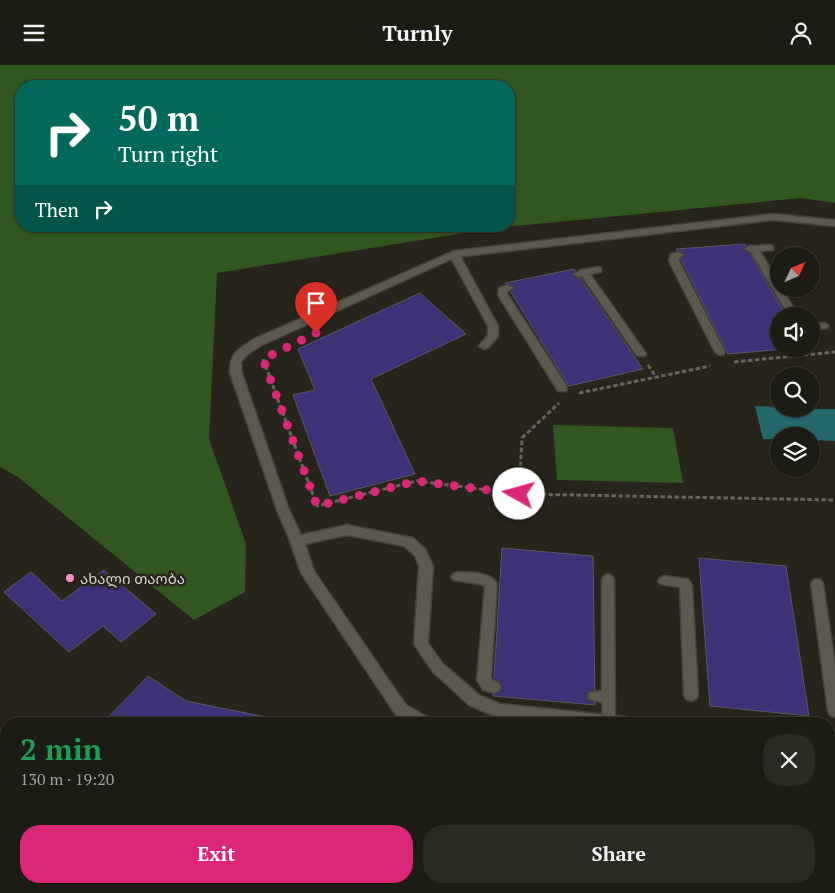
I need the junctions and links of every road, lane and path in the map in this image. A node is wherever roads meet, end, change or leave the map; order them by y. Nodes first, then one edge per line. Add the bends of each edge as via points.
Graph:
1 (835, 223) edge
2 (770, 248) dead end
3 (454, 253) junction
4 (679, 255) dead end
5 (598, 269) dead end
6 (770, 279) edge
7 (508, 288) dead end
8 (820, 326) edge
9 (824, 326) dead end
10 (484, 346) dead end
11 (720, 352) dead end
12 (835, 352) edge
13 (641, 354) dead end
14 (820, 354) edge
15 (272, 355) dead end
16 (785, 357) edge
17 (725, 363) dead end
18 (716, 365) dead end
19 (562, 388) dead end
20 (575, 394) dead end
21 (560, 401) dead end
22 (519, 494) junction
23 (835, 500) edge
24 (297, 541) junction
25 (457, 577) dead end
26 (608, 579) dead end
27 (664, 581) dead end
28 (817, 584) dead end
29 (494, 687) dead end
30 (692, 695) dead end
31 (835, 711) edge
32 (414, 717) edge
33 (559, 717) edge
34 (608, 717) edge

1 - 3 street via 773,217
2 - 6 lane via 751,249
3 - 10 lane via 492,326 493,337
3 - 24 street via 258,342 236,361 236,373 245,401
4 - 11 lane via 674,256 674,261
5 - 13 lane via 581,273
7 - 19 lane via 502,290 503,295
8 - 9 lane
12 - 14 path
15 - 22 path via 263,359 317,506 417,481
16 - 17 path
18 - 20 path
21 - 22 path via 522,437
22 - 23 path
24 - 32 street via 308,573 401,710
24 - 33 street via 347,530 408,542 420,553 426,566 421,644 437,667 474,700 498,711
25 - 29 lane via 482,579 491,584 484,680
26 - 34 lane via 602,696
27 - 30 lane via 684,582 686,585
28 - 31 lane

